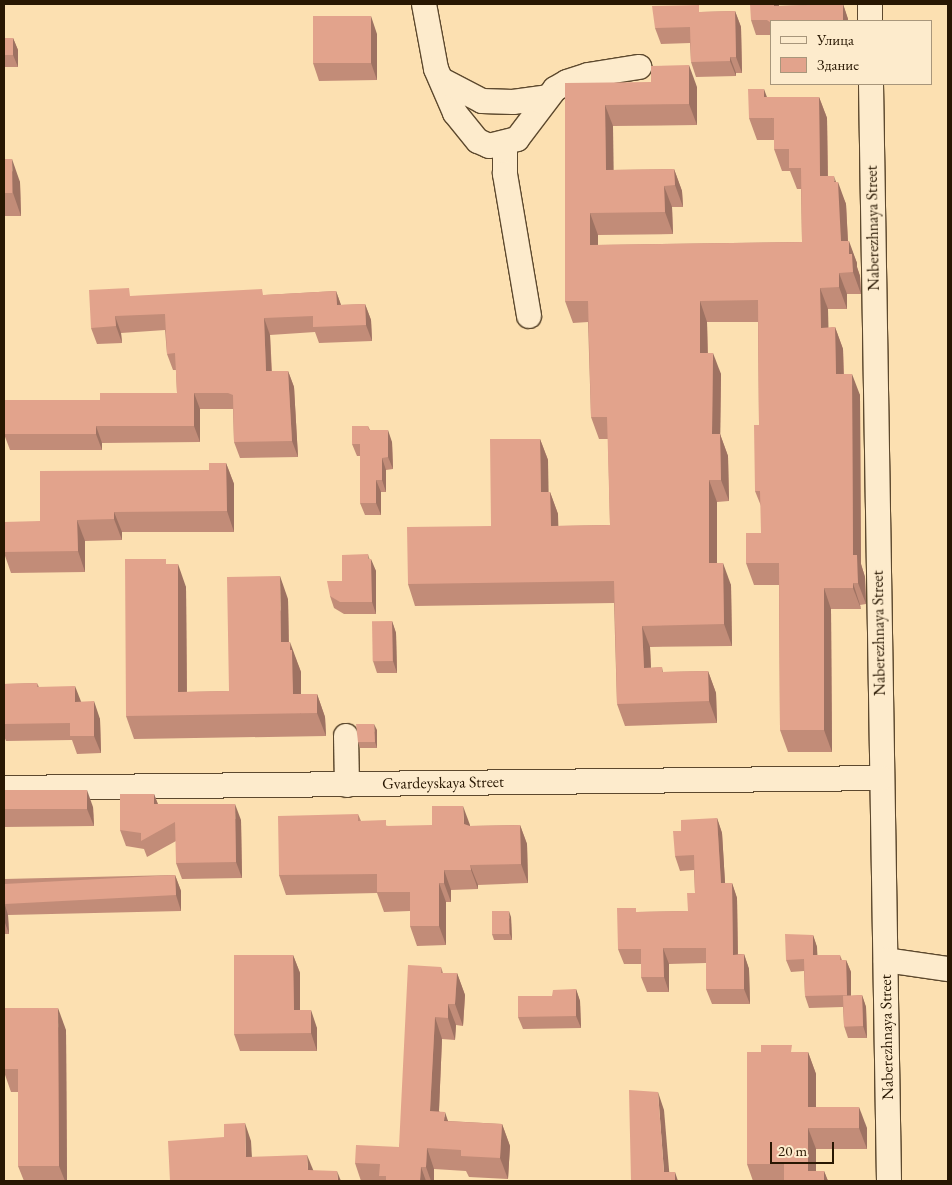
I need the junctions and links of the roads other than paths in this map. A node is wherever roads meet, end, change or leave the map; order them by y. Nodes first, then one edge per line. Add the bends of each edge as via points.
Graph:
1 (424, 4) edge
2 (870, 4) edge
3 (870, 20) edge
4 (639, 67) dead end
5 (442, 80) junction
6 (871, 85) edge
7 (548, 97) junction
8 (505, 144) junction
9 (529, 316) dead end
10 (346, 736) dead end
11 (881, 778) junction
12 (347, 784) junction
13 (4, 788) edge
14 (886, 960) junction
15 (948, 969) edge
16 (889, 1181) edge

1 - 5 street via 436,69
2 - 3 street
4 - 7 street via 588,75 567,82
5 - 7 street via 482,100 513,102
5 - 8 street via 455,113 468,131 489,146
6 - 11 street, Naberezhnaya Street
7 - 8 street via 518,139
8 - 9 street via 506,174
10 - 12 street
11 - 12 street, Gvardeyskaya Street
11 - 14 street, Naberezhnaya Street
12 - 13 street, Gvardeyskaya Street
14 - 15 street
14 - 16 street, Naberezhnaya Street

